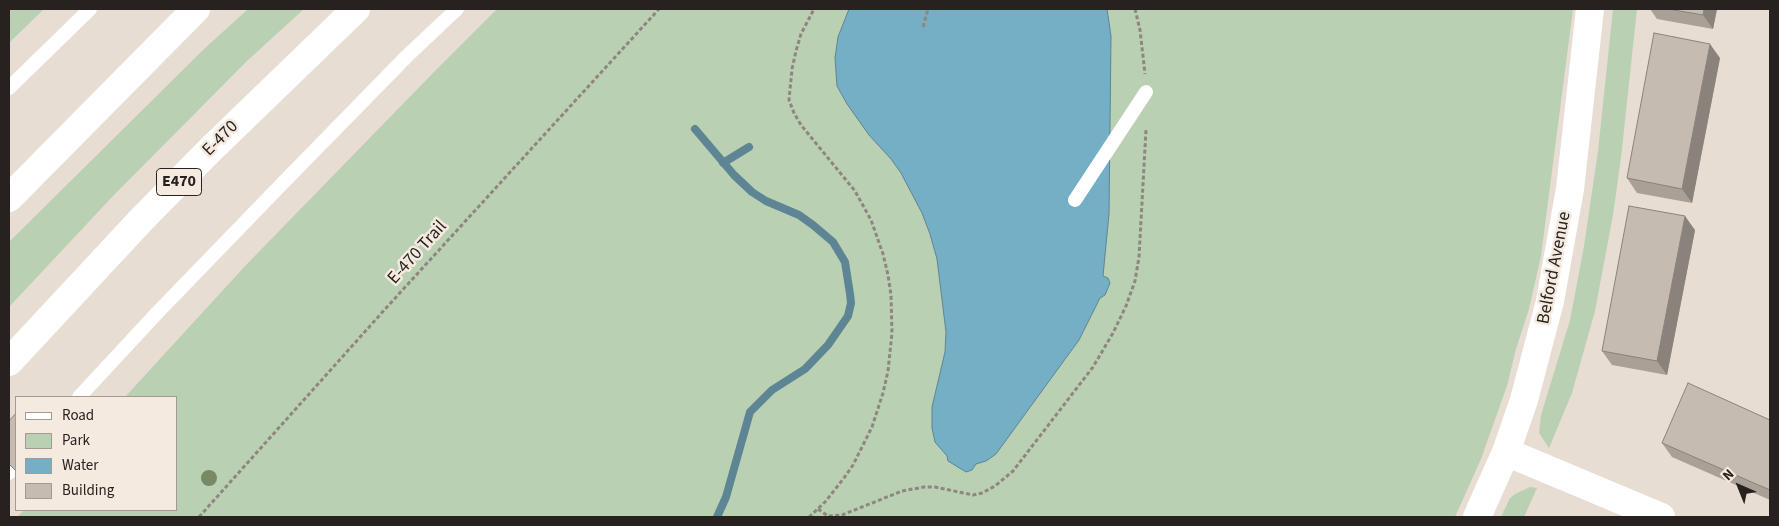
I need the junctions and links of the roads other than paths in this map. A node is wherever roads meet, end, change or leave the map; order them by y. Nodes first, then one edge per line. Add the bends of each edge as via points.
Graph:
1 (90, 9) edge
2 (196, 9) edge
3 (356, 9) edge
4 (457, 9) edge
5 (1590, 9) edge
6 (9, 88) edge
7 (1146, 92) road end
8 (9, 198) edge
9 (1075, 200) dead end
10 (9, 362) edge
11 (80, 396) edge
12 (1506, 452) junction
13 (1478, 517) edge
14 (1662, 517) edge

1 - 6 lane
2 - 8 main road
3 - 10 main road, E-470 / E470 via 196,164
4 - 11 lane via 282,184
5 - 12 main road, Belford Avenue via 1576,148 1560,254 1535,360
7 - 9 lane
12 - 13 main road, Belford Avenue
12 - 14 main road

